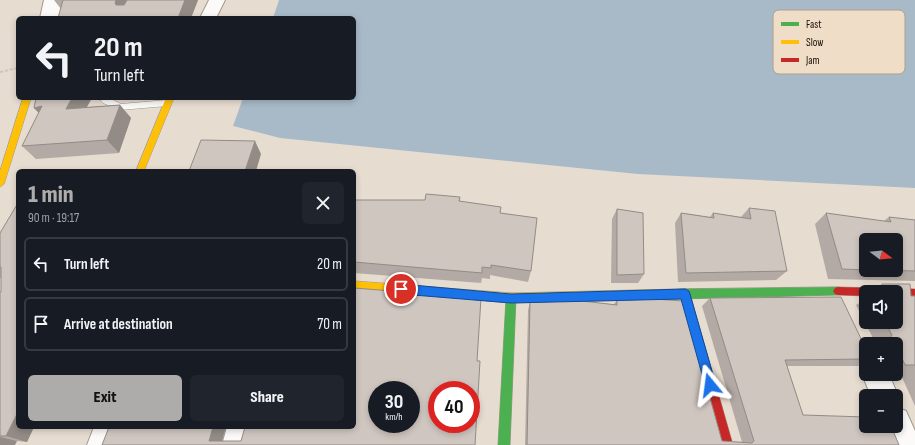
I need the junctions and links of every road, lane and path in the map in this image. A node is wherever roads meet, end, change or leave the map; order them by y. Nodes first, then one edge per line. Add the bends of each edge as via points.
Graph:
1 (52, 0) edge
2 (64, 0) edge
3 (216, 0) edge
4 (48, 16) edge
5 (54, 16) edge
6 (209, 16) edge
7 (16, 68) edge
8 (0, 72) edge
9 (25, 100) edge
10 (106, 100) edge
11 (168, 101) edge
12 (141, 169) edge
13 (0, 184) edge
14 (356, 285) edge
15 (915, 292) edge
16 (685, 294) junction
17 (511, 298) junction
18 (107, 429) edge
19 (240, 429) edge
20 (902, 433) edge
21 (101, 445) edge
22 (236, 445) edge
23 (504, 445) edge
24 (727, 445) edge
25 (907, 445) edge

1 - 4 street
2 - 5 lane
3 - 6 street
7 - 8 path
9 - 13 street
10 - 11 lane via 120,107
11 - 12 street
14 - 17 street
15 - 16 street via 841,302
16 - 17 street
16 - 24 street
17 - 23 street
18 - 21 street
19 - 22 street
20 - 25 street

